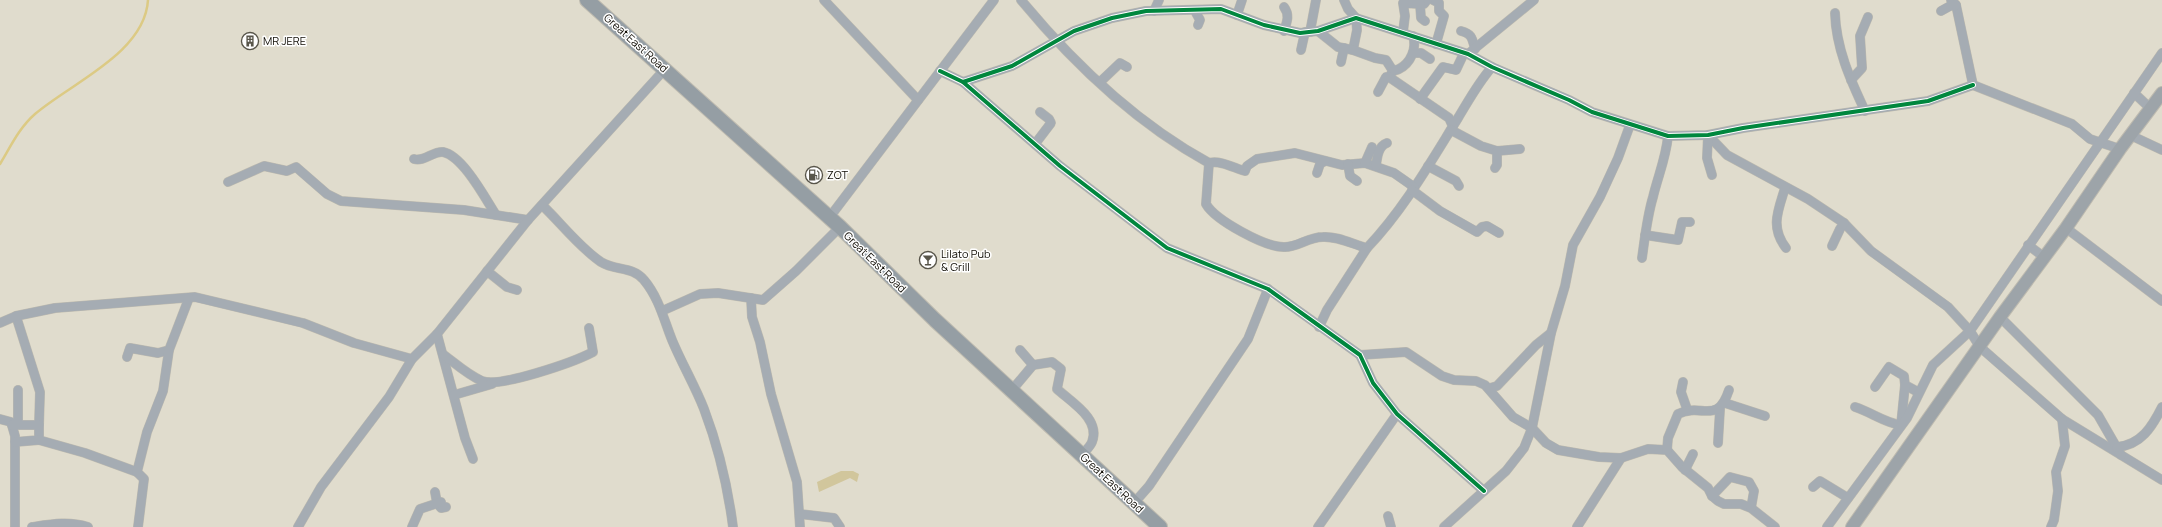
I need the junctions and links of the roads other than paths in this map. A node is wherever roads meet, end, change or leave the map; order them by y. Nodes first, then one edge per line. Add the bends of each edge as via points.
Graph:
1 (587, 0) edge
2 (824, 0) edge
3 (994, 0) edge
4 (1021, 0) edge
5 (1159, 0) edge
6 (1242, 0) edge
7 (1316, 0) edge
8 (1344, 0) edge
9 (1433, 0) edge
10 (1534, 0) edge
11 (1422, 1) edge
12 (1954, 3) edge
13 (1284, 7) dead end
14 (1154, 11) junction
15 (1195, 11) junction
16 (1941, 11) dead end
17 (1835, 13) dead end
18 (1236, 15) junction
19 (1356, 18) junction
20 (1868, 18) dead end
21 (1198, 25) dead end
22 (1284, 31) junction
23 (1461, 31) dead end
24 (1311, 32) junction
25 (1403, 32) junction
26 (1414, 36) junction
27 (1055, 40) junction
28 (1436, 44) junction
29 (1349, 49) junction
30 (1302, 50) dead end
31 (1469, 52) junction
32 (2162, 52) edge
33 (1410, 56) junction
34 (1430, 59) dead end
35 (1386, 60) junction
36 (1341, 62) dead end
37 (1127, 67) dead end
38 (1492, 67) junction
39 (665, 69) junction
40 (940, 70) junction
41 (1391, 74) junction
42 (1851, 80) junction
43 (964, 82) junction
44 (1100, 82) junction
45 (1973, 85) junction
46 (1378, 92) dead end
47 (2134, 93) junction
48 (2162, 93) edge
49 (1420, 99) junction
50 (918, 100) junction
51 (2150, 108) junction
52 (1865, 111) junction
53 (1040, 112) dead end
54 (1630, 125) junction
55 (1452, 128) junction
56 (1708, 135) junction
57 (2130, 135) junction
58 (1668, 136) junction
59 (2101, 142) junction
60 (1387, 143) dead end
61 (1035, 144) junction
62 (1372, 148) dead end
63 (1520, 149) dead end
64 (2120, 149) junction
65 (2162, 150) edge
66 (1497, 151) junction
67 (414, 159) dead end
68 (1325, 161) junction
69 (1209, 163) junction
70 (1365, 163) junction
71 (1348, 164) junction
72 (1376, 166) junction
73 (1428, 166) junction
74 (1495, 168) dead end
75 (1317, 173) dead end
76 (1712, 174) dead end
77 (1357, 181) dead end
78 (228, 182) dead end
79 (1459, 186) dead end
80 (1785, 188) junction
81 (1413, 189) junction
82 (542, 205) junction
83 (496, 215) junction
84 (528, 220) junction
85 (1690, 222) dead end
86 (834, 223) junction
87 (1844, 223) junction
88 (2066, 228) junction
89 (1499, 233) dead end
90 (1645, 235) junction
91 (2028, 245) junction
92 (1832, 246) dead end
93 (1367, 248) junction
94 (1786, 248) dead end
95 (2044, 257) junction
96 (1642, 258) dead end
97 (487, 272) junction
98 (1268, 289) junction
99 (517, 290) dead end
100 (189, 298) junction
101 (751, 298) junction
102 (2162, 301) edge
103 (662, 310) junction
104 (16, 316) junction
105 (2000, 317) junction
106 (0, 323) edge
107 (1319, 327) junction
108 (589, 328) dead end
109 (1970, 331) junction
110 (1551, 333) junction
111 (437, 334) junction
112 (1980, 347) junction
113 (169, 350) junction
114 (1020, 350) dead end
115 (444, 355) junction
116 (1360, 355) junction
117 (127, 357) dead end
118 (412, 359) junction
119 (1032, 366) junction
120 (499, 382) junction
121 (1683, 382) dead end
122 (1905, 385) junction
123 (1875, 387) dead end
124 (1490, 388) junction
125 (18, 390) dead end
126 (1012, 390) junction
127 (1729, 390) dead end
128 (1918, 392) junction
129 (454, 395) junction
130 (1722, 406) junction
131 (1855, 407) dead end
132 (2162, 407) edge
133 (1687, 409) junction
134 (1398, 414) junction
135 (1765, 416) dead end
136 (0, 419) edge
137 (2062, 419) junction
138 (15, 424) junction
139 (39, 425) junction
140 (1901, 425) junction
141 (1532, 428) junction
142 (1669, 436) junction
143 (39, 440) junction
144 (15, 442) junction
145 (1718, 443) dead end
146 (2116, 447) junction
147 (1648, 449) junction
148 (1667, 450) junction
149 (1694, 454) dead end
150 (1082, 456) junction
151 (2122, 457) junction
152 (1621, 458) junction
153 (473, 459) dead end
154 (1685, 470) junction
155 (137, 472) junction
156 (2162, 480) edge
157 (1814, 487) dead end
158 (1484, 491) junction
159 (435, 492) dead end
160 (1712, 496) junction
161 (1848, 498) junction
162 (1134, 503) junction
163 (1751, 508) junction
164 (800, 514) junction
165 (1388, 516) dead end
166 (15, 527) edge
167 (32, 527) edge
168 (88, 527) edge
169 (138, 527) edge
170 (298, 527) edge
171 (412, 527) edge
172 (733, 527) edge
173 (800, 527) edge
174 (840, 527) edge
175 (1160, 527) edge
176 (1318, 527) edge
177 (1391, 527) edge
178 (1444, 527) edge
179 (1577, 527) edge
180 (1775, 527) edge
181 (1827, 527) edge
182 (1852, 527) edge
183 (2051, 527) edge

1 - 39 highway, Great East Road
2 - 50 street
3 - 40 street
4 - 27 street
5 - 14 street
6 - 18 street
7 - 24 street
8 - 19 street
9 - 28 street via 1439,3 1439,11 1444,16
10 - 31 street
11 - 25 street via 1403,3
11 - 26 street via 1421,18 1427,21 1419,26
12 - 16 street
12 - 45 street
13 - 22 street via 1288,20
14 - 15 street
14 - 27 street via 1112,18
15 - 18 street via 1221,9
15 - 21 street via 1200,20
17 - 42 street via 1842,57
18 - 22 street
19 - 24 street
19 - 25 street
19 - 29 street via 1357,30
20 - 42 street via 1860,36 1862,68
22 - 24 street
23 - 31 street via 1472,37
24 - 29 street via 1338,47
24 - 30 street
25 - 26 street
26 - 28 street
26 - 33 street via 1415,47
27 - 43 street via 1012,66
27 - 44 street
28 - 31 street
29 - 35 street
29 - 36 street
31 - 38 street
31 - 49 street via 1456,70 1444,66
32 - 47 street
33 - 34 street via 1421,53
33 - 35 street
33 - 41 street
35 - 41 street
37 - 44 street via 1120,63 1115,65
38 - 54 street via 1592,112
38 - 55 street via 1478,83
39 - 82 street
39 - 86 highway, Great East Road
40 - 43 street
40 - 50 street
41 - 46 street via 1386,77
41 - 49 street
42 - 52 street
43 - 61 street
44 - 69 street via 1142,121 1179,147
45 - 52 street via 1928,101
45 - 59 street via 2072,124 2090,139
47 - 51 street
47 - 59 street
48 - 51 main road
49 - 55 street via 1449,118
50 - 86 street
51 - 57 main road
52 - 56 street
53 - 61 street via 1051,123
54 - 58 street
54 - 110 street via 1603,190 1573,245 1565,286
55 - 66 street via 1481,146
55 - 73 street
56 - 58 street
56 - 76 street via 1707,158
56 - 80 street via 1728,155
57 - 64 main road
57 - 65 street
58 - 90 street via 1667,154 1653,194
59 - 64 street
59 - 91 street
60 - 72 street via 1378,152
61 - 98 street via 1167,248
62 - 70 street
63 - 66 street
64 - 88 main road
66 - 74 street
67 - 83 street via 441,152 449,154 463,166
68 - 69 street via 1295,153 1278,154 1257,159 1247,166 1245,171 1225,164
68 - 71 street
68 - 75 street via 1320,164
69 - 93 street via 1206,204 1220,219 1232,226 1279,247 1290,247 1308,239 1324,237 1340,239
70 - 71 street
70 - 72 street
71 - 77 street via 1350,176
72 - 81 street via 1394,173
73 - 79 street via 1456,181
73 - 81 street
78 - 83 street via 264,166 287,171 296,166 326,194 342,201 464,210
80 - 87 street via 1808,199
80 - 94 street via 1776,224 1778,238
81 - 89 street via 1434,200 1477,232 1487,226
81 - 93 street via 1387,226
82 - 84 street
82 - 103 street via 599,260 637,273 645,280
83 - 84 street
84 - 97 street
85 - 90 street via 1682,222 1678,240
86 - 101 street via 770,295 763,300
86 - 126 highway, Great East Road
87 - 92 street
87 - 109 street via 1871,251 1948,307
88 - 95 main road
88 - 102 street
90 - 96 street
91 - 95 street
91 - 109 street
93 - 107 street
95 - 105 main road
97 - 99 street via 507,287
97 - 111 street
98 - 107 street
98 - 162 street via 1248,339 1149,486
100 - 104 street via 67,307
100 - 113 street
100 - 118 street via 213,301 303,323 354,343
101 - 103 street via 718,292 700,294
101 - 164 street via 752,317 771,394 797,482
103 - 172 street via 672,339 704,409
104 - 106 street
104 - 139 street via 40,392
105 - 112 main road
105 - 146 street via 2098,415
107 - 116 street
108 - 120 street via 594,352 576,361
109 - 112 street
109 - 128 street via 1933,365
110 - 124 street via 1497,386
110 - 141 street
111 - 115 street
111 - 118 street
112 - 137 street
112 - 182 main road
113 - 117 street via 158,353 130,348
113 - 155 street via 163,391 147,432
114 - 119 street
115 - 120 street via 482,381
115 - 129 street
116 - 124 street via 1406,352 1442,376 1454,380 1476,381
116 - 134 street via 1373,383
118 - 170 street via 389,398 321,487
119 - 126 street
119 - 150 street via 1052,362 1061,369 1057,389 1087,416 1093,431 1092,442
120 - 129 street
121 - 133 street via 1681,392
122 - 123 street via 1904,376 1889,367
122 - 128 street
122 - 140 street
124 - 141 street via 1513,417
125 - 138 street
126 - 150 highway, Great East Road
127 - 130 street
128 - 140 street via 1907,418
129 - 153 street
130 - 133 street via 1710,411
130 - 135 street
130 - 145 street
131 - 140 street via 1873,413 1890,424
132 - 146 street via 2150,428 2138,441 2128,446
133 - 142 street via 1678,414
134 - 158 street
134 - 176 street
136 - 138 street
137 - 151 street
137 - 183 street via 2065,446 2056,472 2058,491
138 - 139 street
138 - 144 street
139 - 143 street
140 - 161 street
141 - 152 street via 1546,443 1558,450
141 - 158 street via 1516,460
142 - 147 street via 1660,444
142 - 148 street
143 - 144 street
143 - 155 street
144 - 166 street
146 - 151 street
147 - 148 street
147 - 152 street
148 - 154 street
149 - 154 street
150 - 162 highway, Great East Road
151 - 156 street
152 - 179 street
154 - 160 street via 1708,488
155 - 169 street via 144,479
157 - 161 street via 1820,481
158 - 178 street
159 - 171 street via 441,504 420,509
160 - 163 street via 1724,504 1741,504
160 - 163 street via 1730,477 1749,482 1754,491
161 - 181 street
162 - 175 highway, Great East Road
163 - 180 street
164 - 173 street
164 - 174 street via 834,518
165 - 177 street
167 - 168 street via 64,522

